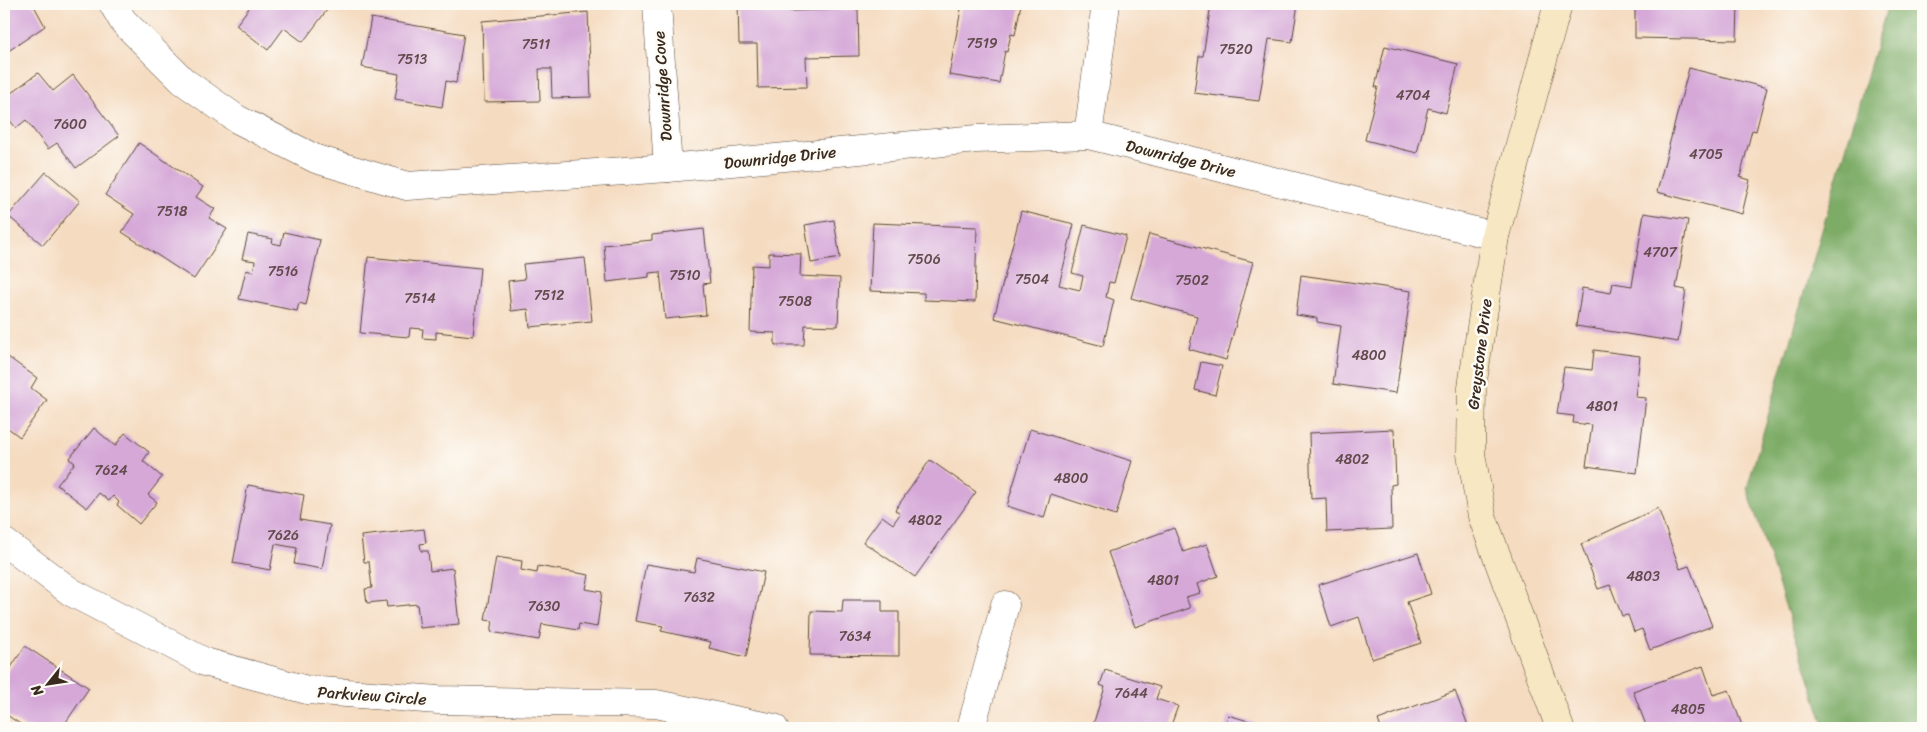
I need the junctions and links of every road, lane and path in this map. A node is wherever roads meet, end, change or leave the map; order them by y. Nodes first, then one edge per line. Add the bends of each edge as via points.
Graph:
1 (113, 4) edge
2 (657, 4) edge
3 (1106, 4) edge
4 (1558, 4) edge
5 (1088, 135) junction
6 (668, 168) junction
7 (1495, 236) junction
8 (4, 542) edge
9 (1006, 605) dead end
10 (774, 728) edge
11 (970, 728) edge
12 (1560, 728) edge

1 - 6 street, Downridge Drive via 123,21 183,81 236,119 316,159 398,184 407,186
2 - 6 street, Downridge Cove
3 - 5 street
4 - 7 street, Greystone Drive
5 - 6 street, Downridge Drive via 976,138
5 - 7 street, Downridge Drive
7 - 12 street, Greystone Drive via 1472,387 1471,454 1482,516
8 - 10 street, Parkview Circle via 70,592 205,662 307,690 438,700 656,704
9 - 11 street

